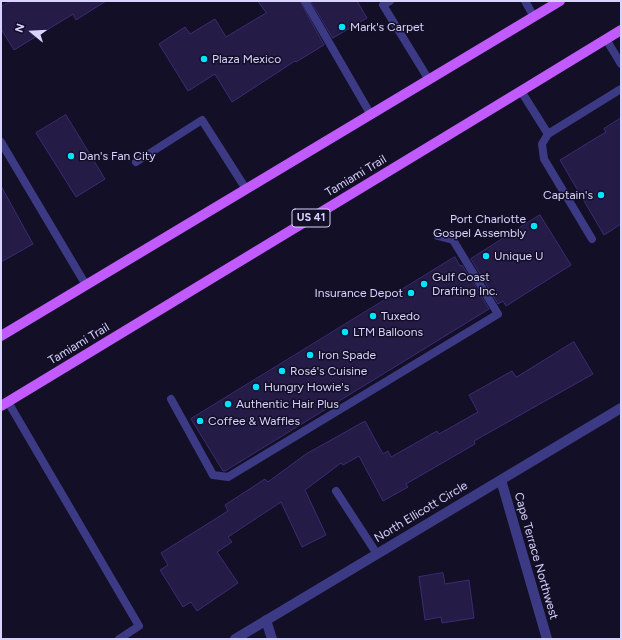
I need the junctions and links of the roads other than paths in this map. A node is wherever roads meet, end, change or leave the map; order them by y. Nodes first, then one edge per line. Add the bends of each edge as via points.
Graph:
1 (305, 1) edge
2 (390, 1) edge
3 (525, 1) edge
4 (560, 1) edge
5 (534, 17) junction
6 (621, 30) edge
7 (606, 39) junction
8 (621, 64) edge
9 (429, 80) junction
10 (621, 89) edge
11 (521, 91) junction
12 (371, 114) junction
13 (548, 134) junction
14 (1, 142) edge
15 (136, 162) dead end
16 (246, 189) junction
17 (438, 236) dead end
18 (592, 239) dead end
19 (86, 285) junction
20 (1, 336) edge
21 (170, 399) dead end
22 (5, 404) edge
23 (621, 408) edge
24 (501, 480) junction
25 (336, 490) dead end
26 (377, 554) junction
27 (266, 620) junction
28 (119, 639) edge
29 (235, 639) edge
30 (272, 639) edge
31 (547, 639) edge

1 - 12 lane
2 - 9 lane via 383,5
3 - 5 lane
4 - 5 main road
5 - 9 main road
6 - 7 main road, Tamiami Trail / US 41
7 - 8 lane
7 - 11 main road, Tamiami Trail / US 41
9 - 12 main road
10 - 13 lane
11 - 13 lane
11 - 22 main road, Tamiami Trail / US 41
12 - 16 main road
13 - 18 lane via 542,144 544,159
14 - 19 lane
15 - 16 lane via 202,120
16 - 19 main road
17 - 21 lane via 453,240 498,314 228,477 213,476
19 - 20 main road
22 - 28 lane via 139,626
23 - 24 street, North Ellicott Circle
24 - 26 street, North Ellicott Circle
24 - 31 street, Cape Terrace Northwest
25 - 26 lane
26 - 27 street, North Ellicott Circle
27 - 29 street, North Ellicott Circle
27 - 30 street

